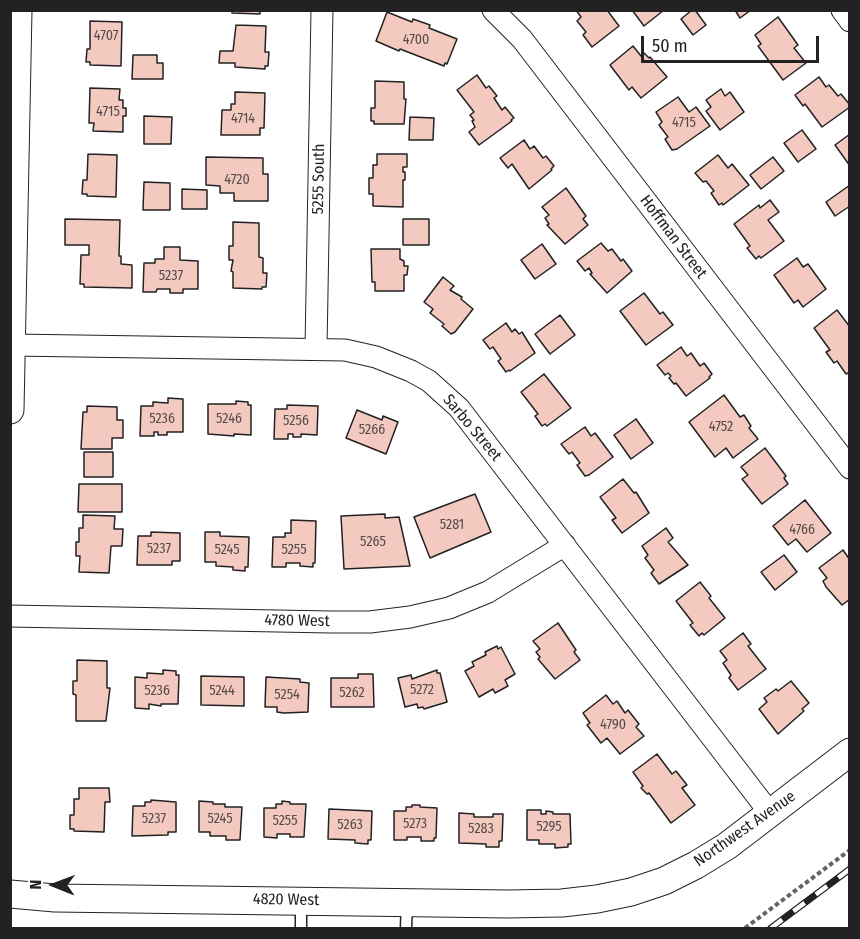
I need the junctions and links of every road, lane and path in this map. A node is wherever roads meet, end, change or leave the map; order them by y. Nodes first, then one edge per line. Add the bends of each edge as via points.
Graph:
1 (18, 10) edge
2 (322, 10) edge
3 (493, 10) edge
4 (842, 10) edge
5 (849, 21) edge
6 (13, 173) edge
7 (12, 345) junction
8 (316, 348) junction
9 (10, 410) edge
10 (849, 468) edge
11 (565, 545) junction
12 (10, 616) edge
13 (849, 752) edge
14 (770, 813) junction
15 (849, 850) edge
16 (10, 894) edge
17 (301, 900) junction
18 (407, 902) junction
19 (562, 903) joint
20 (301, 928) edge
21 (406, 928) edge
22 (745, 928) edge

1 - 6 street
2 - 8 street, 5255 South
3 - 10 street, Hoffman Street via 522,39
4 - 5 street
6 - 7 street
7 - 8 street, Sarbo Street
7 - 9 street
8 - 11 street, Sarbo Street via 376,357 429,381 459,408
11 - 12 street, 4780 West via 488,592 449,608 410,617 331,622
11 - 14 street, Sarbo Street
13 - 14 street, Northwest Avenue
14 - 19 street, Northwest Avenue via 716,852 664,881 631,892
15 - 22 path
16 - 17 street, 4820 West via 56,898
17 - 18 street, 4820 West
17 - 20 lane
18 - 19 street, 4820 West
18 - 21 lane

